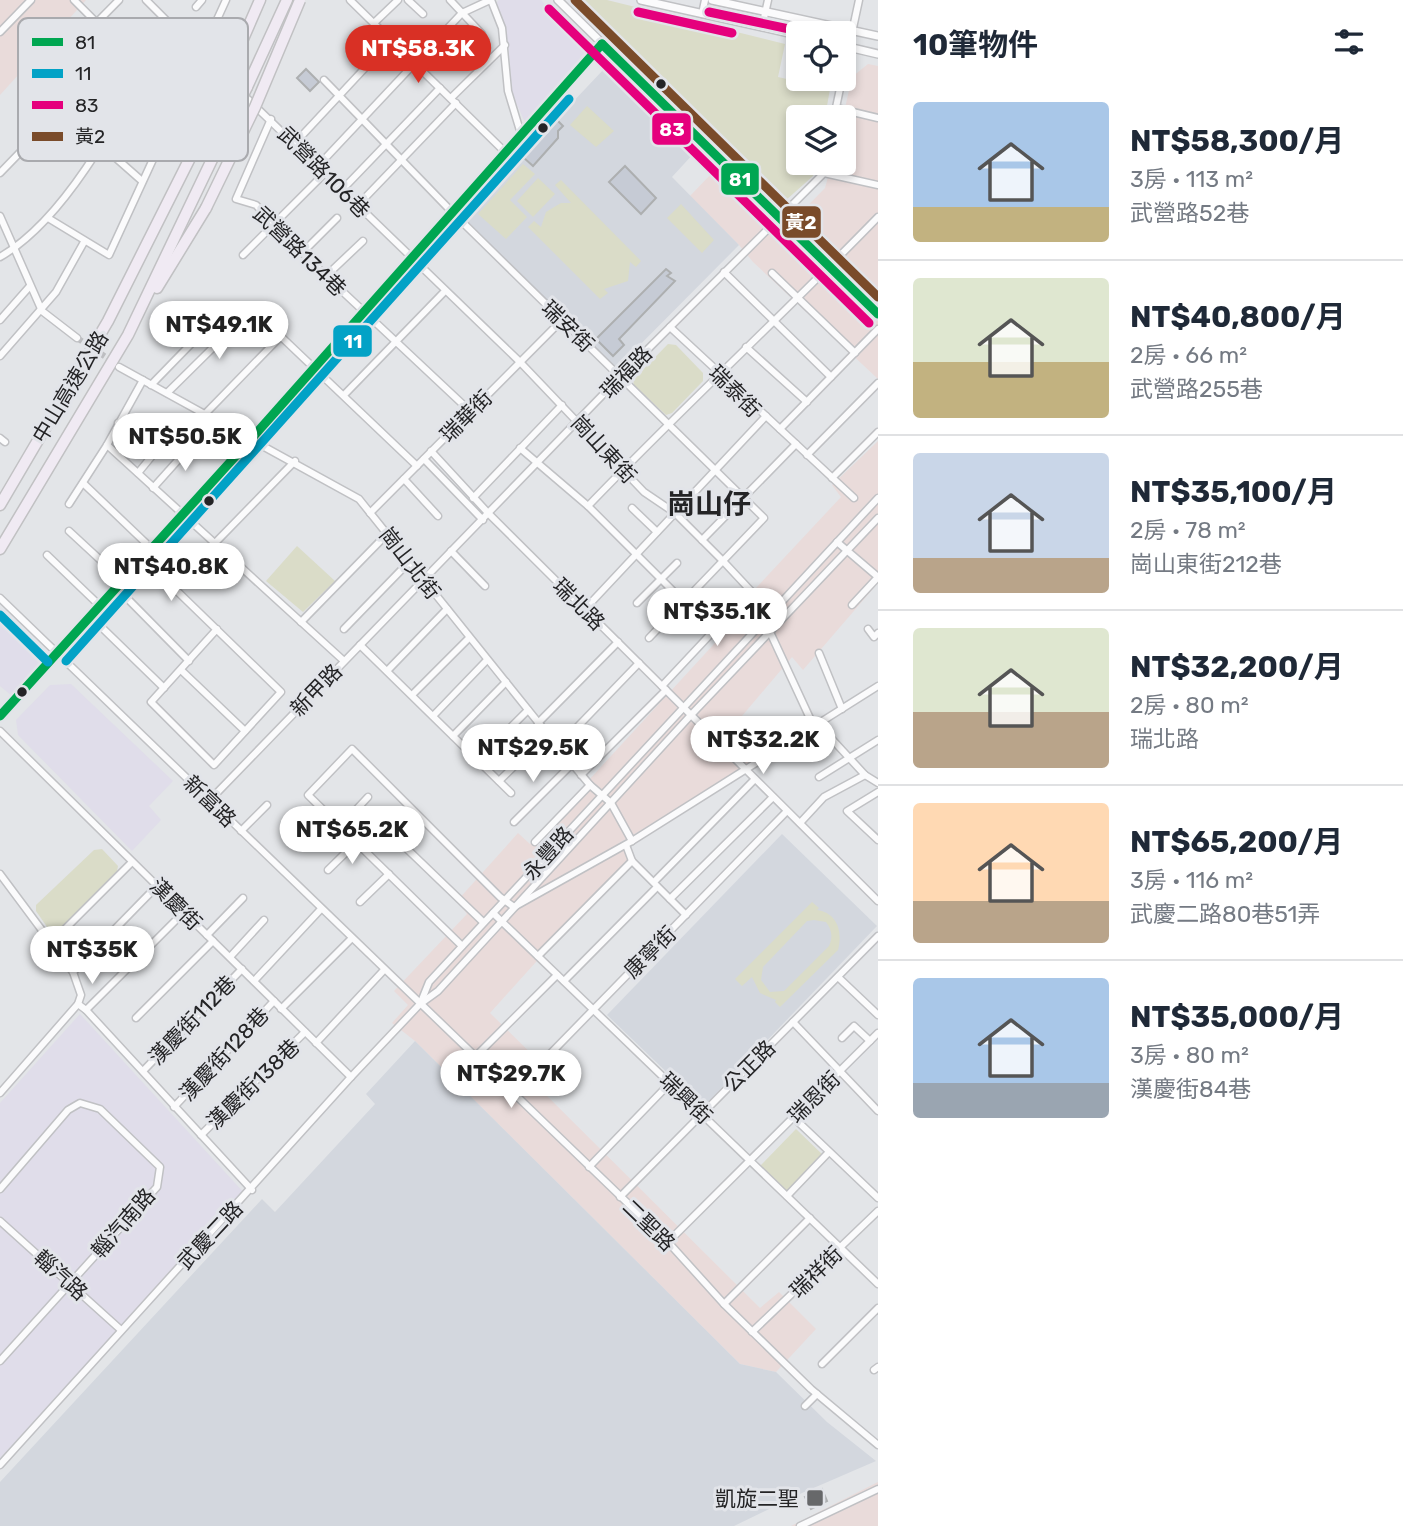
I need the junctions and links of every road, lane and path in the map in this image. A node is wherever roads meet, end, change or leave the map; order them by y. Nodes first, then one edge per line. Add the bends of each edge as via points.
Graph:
1 (19, 0) edge
2 (31, 0) edge
3 (74, 0) edge
4 (119, 0) edge
5 (146, 0) edge
6 (202, 0) edge
7 (226, 0) edge
8 (260, 0) edge
9 (287, 0) edge
10 (300, 0) edge
11 (350, 0) edge
12 (398, 0) edge
13 (408, 0) edge
14 (450, 0) edge
15 (491, 0) edge
16 (559, 0) edge
17 (641, 0) edge
18 (705, 0) edge
19 (712, 0) edge
20 (768, 0) edge
21 (859, 0) edge
22 (661, 2) edge
23 (25, 6) junction
24 (196, 7) dead end
25 (765, 12) junction
26 (462, 13) junction
27 (424, 14) dead end
28 (702, 14) junction
29 (91, 18) edge
30 (101, 18) edge
31 (164, 18) edge
32 (217, 18) edge
33 (808, 21) edge
34 (854, 21) edge
35 (374, 23) junction
36 (248, 27) edge
37 (762, 27) junction
38 (856, 31) edge
39 (0, 32) edge
40 (786, 32) edge
41 (482, 34) dead end
42 (878, 36) edge
43 (391, 40) junction
44 (602, 44) junction
45 (505, 45) junction
46 (856, 49) edge
47 (878, 54) edge
48 (414, 62) junction
49 (248, 75) edge
50 (324, 80) dead end
51 (440, 88) junction
52 (248, 94) edge
53 (340, 96) junction
54 (454, 101) junction
55 (856, 113) edge
56 (878, 118) edge
57 (271, 119) junction
58 (361, 119) junction
59 (248, 121) edge
60 (521, 134) junction
61 (295, 143) junction
62 (386, 144) junction
63 (505, 152) junction
64 (18, 154) edge
65 (401, 160) junction
66 (89, 161) edge
67 (119, 161) edge
68 (151, 161) edge
69 (188, 161) edge
70 (212, 161) edge
71 (229, 161) edge
72 (318, 166) junction
73 (0, 173) edge
74 (325, 173) junction
75 (822, 175) edge
76 (833, 175) edge
77 (142, 181) junction
78 (878, 185) edge
79 (342, 190) junction
80 (358, 205) junction
81 (452, 212) junction
82 (0, 216) edge
83 (778, 217) junction
84 (878, 217) edge
85 (48, 218) junction
86 (337, 218) dead end
87 (274, 224) junction
88 (363, 241) dead end
89 (84, 242) junction
90 (14, 249) junction
91 (302, 253) junction
92 (243, 256) dead end
93 (0, 257) edge
94 (411, 258) junction
95 (829, 267) junction
96 (724, 272) junction
97 (772, 273) dead end
98 (326, 276) junction
99 (30, 286) junction
100 (445, 291) junction
101 (799, 299) junction
102 (42, 311) junction
103 (363, 312) junction
104 (221, 313) dead end
105 (878, 314) edge
106 (0, 319) edge
107 (562, 320) junction
108 (774, 323) junction
109 (670, 327) junction
110 (878, 329) edge
111 (128, 335) junction
112 (281, 335) junction
113 (77, 338) tunnel mouth
114 (396, 341) junction
115 (746, 347) junction
116 (855, 353) junction
117 (0, 356) edge
118 (520, 362) junction
119 (119, 366) tunnel mouth
120 (314, 367) junction
121 (718, 373) junction
122 (620, 377) junction
123 (831, 377) junction
124 (143, 380) junction
125 (878, 383) edge
126 (151, 384) junction
127 (167, 393) junction
128 (344, 395) junction
129 (807, 402) junction
130 (562, 405) junction
131 (471, 412) junction
132 (205, 414) junction
133 (766, 416) junction
134 (578, 422) junction
135 (118, 423) junction
136 (668, 424) junction
137 (780, 429) junction
138 (878, 432) edge
139 (252, 439) junction
140 (196, 440) dead end
141 (796, 444) junction
142 (107, 445) junction
143 (520, 448) junction
144 (431, 452) junction
145 (807, 455) junction
146 (424, 458) junction
147 (295, 461) junction
148 (537, 463) junction
149 (417, 466) junction
150 (622, 470) junction
151 (715, 470) junction
152 (138, 473) junction
153 (832, 478) junction
154 (404, 479) junction
155 (83, 484) junction
156 (153, 488) junction
157 (743, 497) junction
158 (473, 498) junction
159 (854, 498) dead end
160 (878, 498) edge
161 (69, 504) dead end
162 (0, 505) edge
163 (588, 506) junction
164 (632, 508) dead end
165 (370, 513) junction
166 (675, 513) junction
167 (182, 514) junction
168 (489, 514) junction
169 (438, 516) dead end
170 (878, 518) edge
171 (483, 520) junction
172 (69, 531) dead end
173 (657, 532) junction
174 (387, 534) junction
175 (702, 540) junction
176 (837, 542) junction
177 (215, 544) junction
178 (151, 548) junction
179 (0, 549) edge
180 (451, 551) junction
181 (848, 552) junction
182 (636, 554) junction
183 (47, 555) dead end
184 (142, 557) junction
185 (723, 561) junction
186 (409, 562) junction
187 (677, 564) dead end
188 (878, 578) edge
189 (423, 579) junction
190 (661, 579) junction
191 (122, 580) junction
192 (485, 586) dead end
193 (116, 587) junction
194 (751, 591) junction
195 (0, 598) edge
196 (684, 602) junction
197 (637, 603) dead end
198 (852, 605) dead end
199 (99, 606) junction
200 (447, 609) junction
201 (585, 609) junction
202 (90, 616) junction
203 (301, 622) junction
204 (764, 622) junction
205 (218, 629) junction
206 (344, 629) dead end
207 (868, 629) dead end
208 (772, 632) junction
209 (878, 633) edge
210 (469, 638) junction
211 (649, 638) dead end
212 (618, 642) junction
213 (360, 645) junction
214 (57, 653) junction
215 (818, 653) dead end
216 (487, 660) junction
217 (189, 661) junction
218 (344, 661) junction
219 (639, 663) junction
220 (181, 670) junction
221 (387, 671) junction
222 (506, 682) junction
223 (878, 686) edge
224 (164, 688) junction
225 (664, 688) junction
226 (412, 695) junction
227 (682, 706) junction
228 (842, 709) junction
229 (528, 710) junction
230 (691, 715) junction
231 (0, 716) edge
232 (433, 716) junction
233 (538, 723) junction
234 (816, 726) junction
235 (0, 731) edge
236 (245, 732) junction
237 (547, 734) junction
238 (453, 736) junction
239 (878, 740) edge
240 (558, 747) junction
241 (850, 758) junction
242 (478, 760) junction
243 (572, 764) junction
244 (747, 771) junction
245 (581, 775) junction
246 (865, 775) junction
247 (819, 777) dead end
248 (755, 779) junction
249 (499, 781) junction
250 (878, 783) edge
251 (590, 785) junction
252 (878, 792) edge
253 (511, 793) dead end
254 (601, 794) junction
255 (368, 797) dead end
256 (773, 797) junction
257 (209, 801) junction
258 (611, 803) junction
259 (267, 805) dead end
260 (787, 811) junction
261 (327, 813) junction
262 (514, 822) dead end
263 (800, 823) junction
264 (341, 826) junction
265 (241, 831) junction
266 (304, 836) dead end
267 (878, 840) edge
268 (356, 842) junction
269 (535, 842) dead end
270 (629, 843) junction
271 (632, 860) junction
272 (132, 862) junction
273 (328, 870) dead end
274 (0, 874) edge
275 (389, 874) junction
276 (655, 885) junction
277 (158, 886) junction
278 (243, 898) dead end
279 (670, 899) junction
280 (505, 901) junction
281 (878, 901) edge
282 (360, 902) dead end
283 (514, 906) junction
284 (321, 909) junction
285 (184, 912) junction
286 (493, 913) junction
287 (686, 915) junction
288 (264, 920) dead end
289 (502, 921) junction
290 (483, 922) junction
291 (207, 935) junction
292 (878, 936) edge
293 (352, 938) junction
294 (213, 941) junction
295 (52, 942) junction
296 (462, 946) junction
297 (538, 956) junction
298 (230, 957) junction
299 (242, 969) junction
300 (384, 970) junction
301 (73, 972) junction
302 (557, 975) junction
303 (838, 976) junction
304 (254, 981) junction
305 (565, 981) junction
306 (274, 1001) junction
307 (78, 1004) junction
308 (420, 1004) junction
309 (281, 1009) junction
310 (593, 1009) junction
311 (86, 1010) junction
312 (878, 1015) edge
313 (136, 1018) dead end
314 (793, 1022) junction
315 (306, 1032) junction
316 (878, 1033) edge
317 (842, 1038) dead end
318 (870, 1041) junction
319 (316, 1043) junction
320 (475, 1057) junction
321 (840, 1071) junction
322 (142, 1072) junction
323 (351, 1077) junction
324 (670, 1083) junction
325 (0, 1093) edge
326 (512, 1093) junction
327 (174, 1107) junction
328 (878, 1111) edge
329 (702, 1114) junction
330 (793, 1117) junction
331 (201, 1135) junction
332 (828, 1153) junction
333 (750, 1160) junction
334 (589, 1167) junction
335 (0, 1189) edge
336 (252, 1190) junction
337 (787, 1196) junction
338 (620, 1197) junction
339 (878, 1198) edge
340 (878, 1211) edge
341 (810, 1218) junction
342 (0, 1220) edge
343 (668, 1242) junction
344 (841, 1248) junction
345 (70, 1283) junction
346 (878, 1284) edge
347 (724, 1304) junction
348 (878, 1308) edge
349 (121, 1330) junction
350 (752, 1332) junction
351 (0, 1361) edge
352 (821, 1364) dead end
353 (817, 1394) junction
354 (805, 1406) dead end
355 (878, 1445) edge
356 (0, 1465) edge
357 (878, 1489) edge
358 (800, 1526) edge

1 - 23 street
2 - 23 street
3 - 29 street
4 - 30 street
5 - 31 street, 武營路106巷
6 - 24 street
7 - 32 street
8 - 36 highway, 中山高速公路, bridge
9 - 49 highway, 中山高速公路
10 - 59 highway, bridge
11 - 35 street
12 - 35 street
13 - 27 street
14 - 26 street
15 - 26 street
15 - 45 street
16 - 44 street
17 - 22 street
18 - 28 street
19 - 25 street
20 - 25 street
21 - 34 street
22 - 28 street
23 - 39 street
25 - 33 street
25 - 37 street
26 - 41 street
26 - 48 street
28 - 37 street
35 - 43 street
37 - 40 street
38 - 42 street
43 - 48 street
43 - 53 street
44 - 60 street
44 - 83 street
45 - 54 street
45 - 60 street via 508,91
46 - 47 street
48 - 51 street
48 - 58 street
50 - 53 street, 瑞安街
51 - 54 street
51 - 62 street
52 - 57 street, 武營路106巷
53 - 58 street, 瑞安街
53 - 61 street
54 - 63 street
54 - 65 street
55 - 56 street
57 - 61 street, 武營路106巷
57 - 87 street, 武營路134巷 via 236,199 256,205
58 - 62 street, 瑞安街
58 - 72 street
60 - 63 street
61 - 72 street, 武營路106巷
62 - 65 street, 瑞安街
62 - 79 street
63 - 81 street
64 - 73 street
65 - 80 street
65 - 81 street, 瑞安街
66 - 85 street
67 - 77 street
68 - 77 street
69 - 162 highway, 中山高速公路, bridge via 108,321
70 - 111 highway, 中山高速公路, bridge
71 - 111 highway, bridge via 206,208
72 - 74 street, 武營路106巷
74 - 79 street, 武營路106巷
74 - 87 street
75 - 83 street, 瑞福路
76 - 78 street
77 - 89 street via 108,256
79 - 80 street, 武營路106巷
80 - 94 street, 武營路106巷
81 - 94 street
81 - 107 street, 瑞安街
82 - 90 street
83 - 95 street
83 - 96 street, 瑞福路
84 - 95 street
85 - 89 street
85 - 90 street
86 - 91 street
87 - 91 street, 武營路134巷
87 - 92 street
88 - 98 street
89 - 102 street
90 - 93 street
90 - 99 street
91 - 98 street, 武營路134巷
94 - 100 street, 崗山東街
94 - 103 street
95 - 101 street
95 - 105 street
96 - 108 street
96 - 109 street, 瑞福路
97 - 101 street
98 - 103 street, 武營路134巷
99 - 102 street
99 - 106 street
100 - 114 street
100 - 118 street, 崗山東街
101 - 108 street
101 - 116 street
102 - 113 street
102 - 117 street
103 - 114 street, 武營路134巷
103 - 120 street
104 - 126 street
107 - 118 street, 瑞華街
107 - 122 street, 瑞安街
108 - 115 street
108 - 123 street
109 - 121 street, 瑞泰街
109 - 122 street, 瑞福路
110 - 116 street
111 - 179 highway, 中山高速公路
112 - 120 street
112 - 127 street via 252,309
112 - 132 street
114 - 128 street
114 - 131 street, 武營路134巷
115 - 121 street
115 - 129 street
116 - 123 street
118 - 130 street, 崗山東街
118 - 131 street, 瑞華街
119 - 124 street, 崗山北街
120 - 128 street
120 - 139 street
121 - 133 street, 瑞泰街
121 - 136 street
122 - 134 street, 瑞福路
122 - 136 street, 瑞安街
123 - 129 street
124 - 126 street, 崗山北街
124 - 135 street
125 - 145 street
126 - 127 street, 崗山北街
127 - 132 street, 崗山北街
128 - 149 street
129 - 137 street
130 - 134 street, 崗山東街
130 - 143 street
131 - 144 street, 瑞華街
132 - 139 street, 崗山北街
133 - 137 street
133 - 151 street, 瑞泰街
134 - 148 street, 瑞福路
134 - 150 street, 崗山東街
135 - 142 street
135 - 152 street via 156,451
136 - 150 street
136 - 151 street, 瑞安街
137 - 141 street
138 - 153 street
139 - 147 street, 崗山北街
139 - 167 street
140 - 156 street
141 - 145 street
141 - 157 street
142 - 152 street
142 - 155 street
143 - 148 street
143 - 158 street
144 - 146 street, 瑞華街
144 - 158 street, 瑞北路
145 - 153 street
146 - 149 street, 瑞華街
146 - 171 street
147 - 165 street, 崗山北街 via 359,499
147 - 177 street
148 - 163 street
148 - 168 street, 瑞福路
149 - 154 street, 瑞華街
150 - 163 street
150 - 166 street, 崗山東街
151 - 157 street, 瑞安街
151 - 166 street, 瑞泰街
152 - 156 street
153 - 159 street
154 - 165 street, 瑞華街
154 - 169 street
155 - 161 street
155 - 178 street
156 - 167 street
157 - 175 street
157 - 185 street, 瑞安街 via 764,518
158 - 168 street, 瑞北路
160 - 176 street, 永豐路
163 - 182 street
164 - 173 street
165 - 174 street, 崗山北街
166 - 173 street, 瑞泰街
166 - 175 street, 崗山東街
167 - 177 street
167 - 178 street
168 - 171 street, 瑞福路
168 - 201 street, 瑞北路
170 - 181 street, 永豐路
171 - 180 street, 瑞福路
172 - 191 street
173 - 182 street, 瑞泰街
174 - 186 street, 崗山北街
174 - 203 street
175 - 185 street, 崗山東街
176 - 181 street
176 - 204 street, 永豐路
177 - 203 street
178 - 184 street
180 - 189 street, 瑞福路
180 - 192 street
181 - 188 street
181 - 208 street, 永豐路
182 - 190 street
182 - 201 street, 瑞泰街
183 - 199 street
184 - 191 street
184 - 205 street
185 - 194 street, 崗山東街
185 - 196 street
186 - 189 street, 崗山北街
186 - 206 street
187 - 190 street
188 - 198 street
189 - 200 street, 崗山北街
189 - 213 street, 新甲路
190 - 196 street
190 - 197 street
191 - 193 street
193 - 199 street
193 - 217 street
194 - 204 street, 崗山東街
194 - 225 street
195 - 214 street, 新富路
196 - 211 street
199 - 202 street
200 - 210 street, 崗山北街
200 - 221 street
201 - 212 street, 瑞北路
202 - 214 street
202 - 224 street
203 - 218 street
204 - 208 street, 崗山東街
204 - 227 street, 永豐路
205 - 217 street
205 - 236 street via 281,692
207 - 209 street via 874,637
208 - 230 street, 永豐路
208 - 234 street, 崗山東街
210 - 216 street, 崗山北街
210 - 226 street
212 - 219 street, 瑞北路
212 - 233 street
213 - 218 street, 新甲路
213 - 221 street
214 - 231 street
214 - 257 street, 新富路
215 - 228 street
216 - 222 street, 崗山北街
216 - 232 street
217 - 220 street
218 - 257 street, 新甲路
219 - 225 street, 瑞北路
219 - 240 street
220 - 224 street
220 - 236 street
221 - 226 street
222 - 229 street, 崗山北街
222 - 238 street
223 - 228 street, 武慶二路
224 - 236 street via 151,702 214,765
225 - 227 street, 瑞北路
225 - 245 street
226 - 232 street
227 - 230 street, 瑞北路
227 - 254 street, 永豐路
228 - 234 street, 武慶二路
229 - 233 street, 崗山北街
229 - 242 street
230 - 244 street, 瑞北路
230 - 258 street, 永豐路
232 - 238 street
233 - 237 street, 崗山北街
234 - 241 street, 崗山東街
234 - 244 street, 武慶二路
235 - 272 street, 漢慶街
237 - 240 street, 崗山北街
237 - 249 street
238 - 242 street
239 - 241 street
240 - 243 street, 崗山北街
241 - 246 street, 崗山東街
241 - 247 street
242 - 249 street
243 - 245 street, 崗山北街
243 - 262 street
244 - 248 street, 瑞北路
244 - 270 street, 武慶二路
245 - 251 street, 崗山北街
246 - 250 street, 崗山東街
246 - 263 street via 824,797
248 - 256 street, 瑞北路
248 - 276 street
249 - 253 street
251 - 254 street, 崗山北街
251 - 269 street
252 - 267 street via 848,811
254 - 258 street, 崗山北街
254 - 280 street, 永豐路
255 - 264 street
256 - 260 street, 瑞北路
256 - 279 street
257 - 265 street, 新富路
258 - 270 street, 崗山北街
258 - 283 street, 永豐路
259 - 265 street
260 - 263 street, 瑞北路
260 - 287 street, 康寧街
261 - 264 street
261 - 266 street
261 - 280 street via 308,795 352,749
263 - 281 street, 瑞北路
264 - 268 street
265 - 284 street, 新富路
268 - 273 street
268 - 275 street
268 - 290 street via 378,821
270 - 271 street, 崗山北街
270 - 283 street, 武慶二路
271 - 276 street
271 - 297 street
272 - 277 street, 漢慶街
272 - 295 street
274 - 295 street
275 - 282 street
275 - 296 street
276 - 279 street
276 - 305 street
277 - 285 street, 漢慶街
277 - 301 street
278 - 291 street
279 - 287 street
280 - 283 street
280 - 286 street, 武慶二路
283 - 289 street, 武慶二路
284 - 293 street, 新富路
284 - 304 street
285 - 291 street, 漢慶街
285 - 311 street
286 - 289 street, 瑞興街
286 - 290 street, 武慶二路
287 - 310 street, 康寧街
288 - 298 street
289 - 297 street, 瑞興街
289 - 308 street, 武慶二路 via 438,991
290 - 296 street, 武慶二路
291 - 294 street, 漢慶街
292 - 303 street, 公正路
293 - 300 street, 新富路
293 - 309 street
294 - 298 street, 漢慶街
294 - 313 street
295 - 301 street
296 - 308 street, 武慶二路 via 429,982
297 - 302 street, 瑞興街
298 - 299 street, 漢慶街
299 - 304 street, 漢慶街
299 - 322 street, 漢慶街112巷
300 - 308 street, 新富路
300 - 319 street
301 - 307 street via 81,995
302 - 305 street, 瑞興街
302 - 320 street
303 - 312 street
303 - 314 street, 公正路
304 - 306 street, 漢慶街
305 - 310 street, 瑞興街
306 - 309 street, 漢慶街
306 - 327 street, 漢慶街128巷
307 - 311 street
307 - 325 street
308 - 320 street, 二聖路
308 - 323 street, 武慶二路
309 - 315 street, 漢慶街
310 - 324 street, 瑞興街
310 - 326 street, 康寧街
311 - 322 street
314 - 321 street
314 - 329 street, 公正路
315 - 319 street, 漢慶街
315 - 331 street, 漢慶街138巷
316 - 318 street, 瑞恩街
317 - 318 street via 854,1026
318 - 321 street, 瑞恩街
319 - 323 street, 漢慶街
320 - 326 street, 二聖路
321 - 328 street
321 - 330 street, 瑞恩街
322 - 327 street
323 - 336 street, 武慶二路
324 - 329 street, 瑞興街
324 - 334 street
326 - 334 street, 二聖路
327 - 331 street
329 - 333 street, 瑞興街
329 - 338 street, 公正路
330 - 332 street
330 - 333 street, 瑞恩街
331 - 336 street
332 - 337 street
332 - 339 street
333 - 337 street, 瑞興街
333 - 343 street, 瑞恩街
334 - 338 street, 二聖路
335 - 345 street, 輜汽南路 via 68,1110 80,1103 100,1109 160,1167 157,1187
336 - 349 street, 武慶二路
337 - 341 street, 瑞興街
338 - 343 street, 二聖路
340 - 344 street, 瑞祥街
341 - 344 street, 瑞興街
341 - 347 street
342 - 345 street, 輜汽路
343 - 347 street, 二聖路
344 - 346 street, 瑞興街
344 - 350 street, 瑞祥街
345 - 349 street, 輜汽路
345 - 351 street
347 - 350 street, 二聖路
348 - 352 street
349 - 356 street, 武慶二路
350 - 353 street, 二聖路
353 - 354 street
353 - 355 street, 二聖路
357 - 358 street

